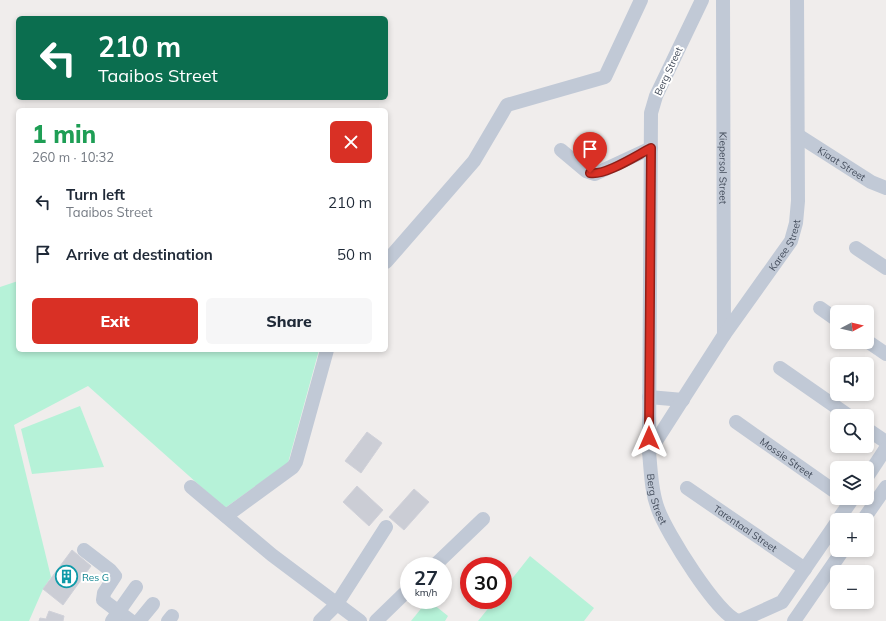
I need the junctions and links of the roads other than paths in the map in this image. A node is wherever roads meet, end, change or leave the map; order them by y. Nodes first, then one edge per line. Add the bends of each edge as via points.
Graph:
1 (641, 0) edge
2 (702, 0) edge
3 (723, 0) edge
4 (797, 0) edge
5 (799, 136) junction
6 (651, 148) junction
7 (561, 150) dead end
8 (886, 188) edge
9 (856, 248) dead end
10 (388, 260) edge
11 (886, 268) edge
12 (820, 308) dead end
13 (830, 315) edge
14 (724, 336) junction
15 (874, 346) edge
16 (326, 352) edge
17 (886, 354) edge
18 (780, 368) dead end
19 (649, 398) junction
20 (683, 400) junction
21 (839, 409) edge
22 (736, 422) dead end
23 (874, 433) edge
24 (886, 442) edge
25 (886, 448) edge
26 (649, 452) junction
27 (874, 466) edge
28 (191, 487) dead end
29 (886, 487) edge
30 (687, 488) dead end
31 (830, 489) edge
32 (868, 513) edge
33 (226, 516) junction
34 (483, 519) dead end
35 (386, 527) dead end
36 (830, 533) edge
37 (84, 550) dead end
38 (443, 557) edge
39 (838, 557) edge
40 (805, 569) junction
41 (136, 587) dead end
42 (400, 598) edge
43 (153, 604) dead end
44 (336, 605) junction
45 (115, 617) edge
46 (131, 621) edge
47 (139, 621) edge
48 (320, 621) edge
49 (360, 621) edge
50 (376, 621) edge
51 (739, 621) edge
52 (794, 621) edge

1 - 10 street via 605,77 507,105 474,161
2 - 6 street, Berg Street via 656,96 650,124
3 - 14 street, Kiepersol Street
4 - 5 street, Karee Street
5 - 8 street, Kiaat Street via 872,182
5 - 14 street, Karee Street via 798,212 792,237 782,256
6 - 7 street via 595,174 586,171
6 - 19 street, Berg Street
9 - 11 street
12 - 13 street
14 - 20 street, Karee Street
15 - 17 street
16 - 33 street via 293,467
18 - 21 street
19 - 20 street
19 - 26 street, Berg Street
20 - 26 street, Karee Street
22 - 31 street, Mossie Street
23 - 24 street
25 - 27 street
26 - 51 street, Berg Street via 654,497 671,537 727,615
28 - 33 street
29 - 32 street
30 - 40 street, Tarentaal Street
33 - 44 street
34 - 38 street
35 - 44 street
36 - 40 street, Berg Street
37 - 45 street via 113,573 114,579 103,598
39 - 52 street
40 - 51 street, Berg Street via 782,602
41 - 45 street
42 - 50 street
43 - 47 street
44 - 48 street
44 - 49 street
45 - 46 street

